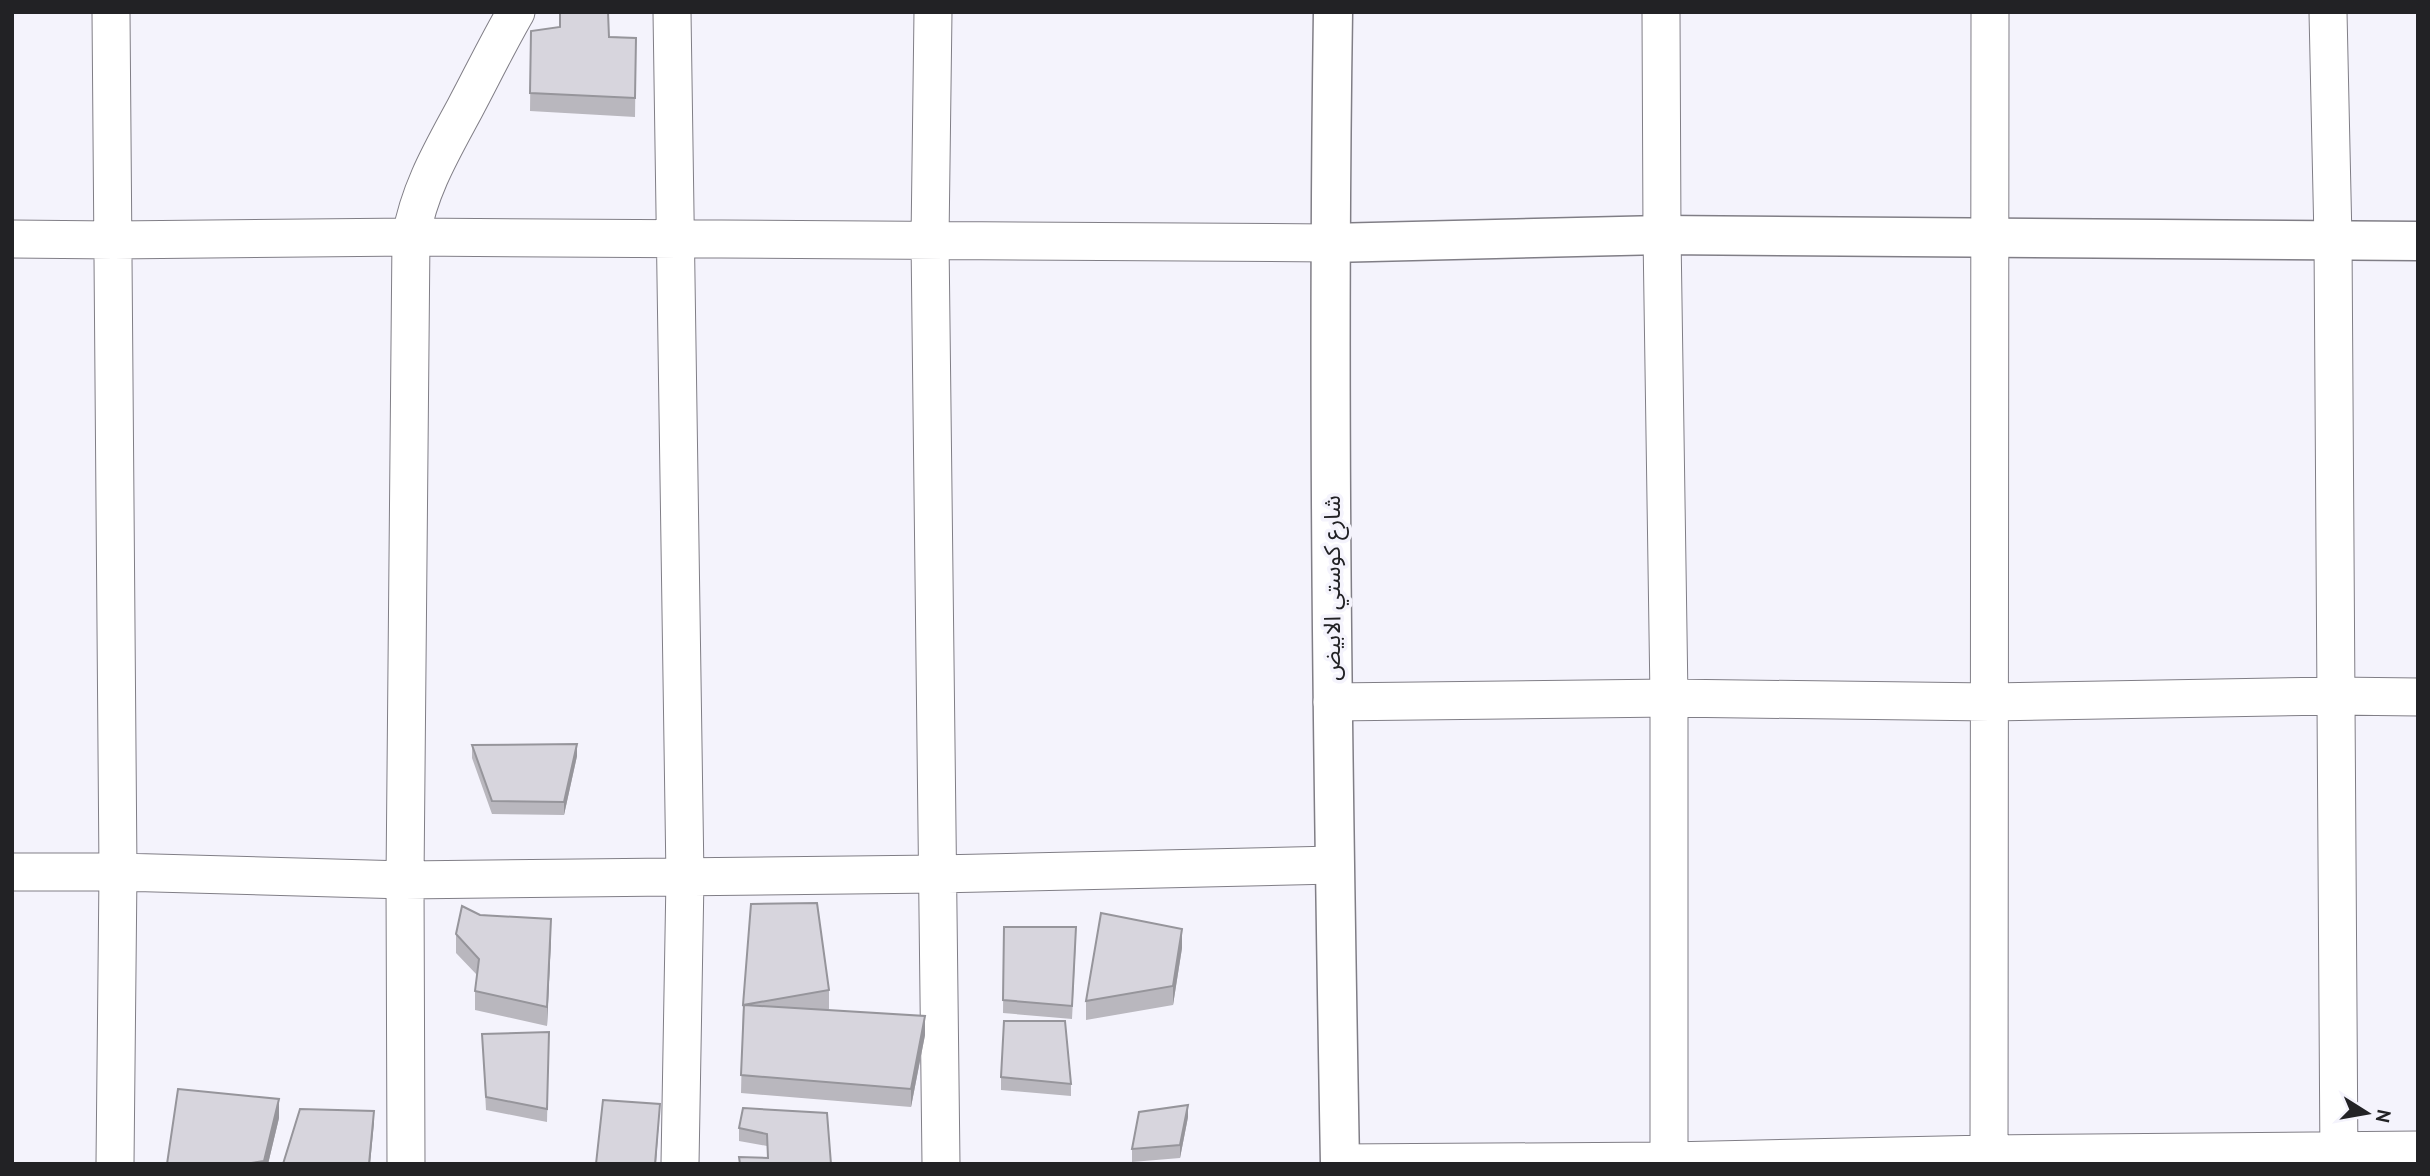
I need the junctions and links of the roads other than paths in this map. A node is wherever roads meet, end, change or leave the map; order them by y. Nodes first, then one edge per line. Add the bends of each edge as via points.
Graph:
1 (111, 12) edge
2 (516, 12) edge
3 (672, 12) edge
4 (933, 12) edge
5 (1333, 12) edge
6 (1661, 12) edge
7 (1990, 12) edge
8 (2328, 12) edge
9 (1662, 235) junction
10 (411, 237) junction
11 (1990, 238) junction
12 (12, 239) edge
13 (675, 239) junction
14 (114, 240) junction
15 (930, 240) junction
16 (2333, 240) junction
17 (2418, 241) edge
18 (1330, 243) junction
19 (2335, 696) junction
20 (2418, 697) edge
21 (1669, 698) junction
22 (1332, 702) junction
23 (1990, 702) junction
24 (1334, 865) junction
25 (12, 872) edge
26 (118, 872) junction
27 (937, 874) junction
28 (685, 878) junction
29 (405, 880) junction
30 (2418, 1150) edge
31 (2339, 1158) edge
32 (1989, 1159) edge
33 (1669, 1162) edge
34 (1340, 1163) edge
35 (115, 1164) edge
36 (406, 1164) edge
37 (680, 1164) edge
38 (941, 1164) edge

1 - 14 street
2 - 10 street via 422,192
3 - 13 street
4 - 15 street
5 - 18 main road, شارع كوستي الابيض
6 - 9 street
7 - 11 street
8 - 16 street
9 - 11 main road
9 - 18 main road
9 - 21 street
10 - 13 street
10 - 14 street
10 - 29 street
11 - 16 main road
11 - 23 street
12 - 14 street
13 - 15 street
13 - 28 street
14 - 26 street
15 - 18 street
15 - 27 street
16 - 17 main road
16 - 19 street
18 - 22 main road, شارع كوستي الابيض
19 - 20 street
19 - 23 street
19 - 31 street
21 - 22 street
21 - 23 street
21 - 33 street
22 - 24 main road, شارع كوستي الابيض
23 - 32 street
24 - 27 street
24 - 34 main road, شارع كوستي الابيض
25 - 26 street
26 - 29 street
26 - 35 street
27 - 28 street
27 - 38 street
28 - 29 street
28 - 37 street
29 - 36 street
30 - 31 street
31 - 32 street
32 - 33 street
33 - 34 street

